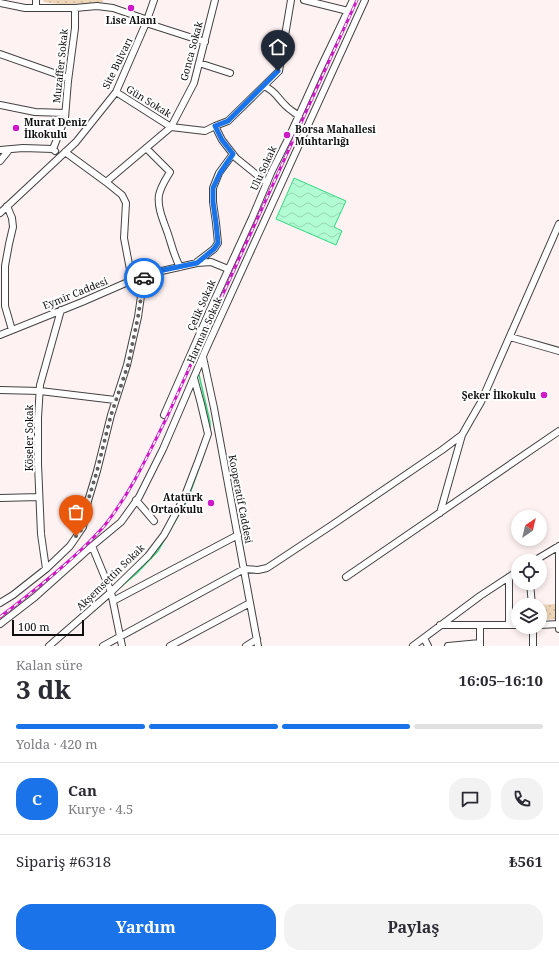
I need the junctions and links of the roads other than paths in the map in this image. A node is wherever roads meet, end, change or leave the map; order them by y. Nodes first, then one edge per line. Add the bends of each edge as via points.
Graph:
1 (36, 0) edge
2 (154, 0) edge
3 (215, 0) edge
4 (291, 0) edge
5 (304, 0) edge
6 (353, 0) edge
7 (365, 0) edge
8 (0, 3) edge
9 (36, 8) junction
10 (75, 8) junction
11 (348, 11) junction
12 (147, 22) junction
13 (205, 42) junction
14 (0, 54) edge
15 (199, 63) junction
16 (230, 73) dead end
17 (68, 78) junction
18 (264, 86) junction
19 (116, 92) junction
20 (0, 105) edge
21 (65, 113) junction
22 (300, 116) junction
23 (215, 126) junction
24 (171, 127) junction
25 (146, 148) junction
26 (53, 149) junction
27 (0, 150) edge
28 (9, 150) junction
29 (63, 154) junction
30 (233, 154) junction
31 (0, 161) edge
32 (106, 182) junction
33 (267, 183) junction
34 (7, 206) junction
35 (0, 213) edge
36 (559, 224) edge
37 (197, 263) junction
38 (180, 267) junction
39 (228, 269) junction
40 (144, 274) junction
41 (132, 280) junction
42 (61, 310) junction
43 (12, 330) junction
44 (0, 335) edge
45 (510, 337) junction
46 (559, 351) edge
47 (203, 356) junction
48 (194, 378) junction
49 (0, 390) edge
50 (40, 391) junction
51 (116, 400) junction
52 (164, 416) dead end
53 (559, 431) edge
54 (462, 435) junction
55 (40, 496) junction
56 (0, 498) edge
57 (136, 500) junction
58 (440, 513) junction
59 (154, 521) dead end
60 (238, 535) junction
61 (92, 546) junction
62 (559, 546) edge
63 (546, 554) edge
64 (46, 568) junction
65 (244, 569) junction
66 (346, 577) dead end
67 (509, 577) joint
68 (111, 592) junction
69 (113, 602) junction
70 (0, 603) edge
71 (250, 603) junction
72 (0, 624) edge
73 (559, 624) edge
74 (440, 625) junction
75 (480, 625) junction
76 (509, 625) joint
77 (547, 625) edge
78 (559, 630) edge
79 (533, 634) edge
80 (120, 636) junction
81 (424, 638) junction
82 (257, 643) edge
83 (480, 645) edge
84 (49, 646) edge
85 (103, 646) edge
86 (122, 646) edge
87 (170, 646) edge
88 (246, 646) edge
89 (413, 646) edge
90 (428, 646) edge
91 (448, 646) edge
92 (533, 646) edge

1 - 9 street
2 - 12 street, Site Bulvarı
3 - 13 street, Gonca Sokak
4 - 18 street via 278,71
5 - 11 street
6 - 11 street, Ulu Sokak
7 - 47 street, Harman Sokak
8 - 9 street
9 - 10 street
10 - 12 street via 114,8
10 - 17 street, Muzaffer Sokak
11 - 22 street, Ulu Sokak
12 - 13 street
12 - 19 street, Site Bulvarı
13 - 15 street, Gonca Sokak
14 - 17 street
15 - 16 street
15 - 24 street, Gonca Sokak via 194,83
17 - 21 street, Muzaffer Sokak
18 - 22 street
18 - 23 street via 228,121
19 - 24 street, Gün Sokak
19 - 29 street, Site Bulvarı via 76,142
20 - 21 street via 36,112
21 - 26 street, Muzaffer Sokak
22 - 33 street, Ulu Sokak
23 - 24 street via 205,131
23 - 30 street
24 - 25 street
25 - 32 street
25 - 38 street via 170,172 161,188 160,209 174,256
26 - 28 street
26 - 29 street
27 - 28 street
28 - 31 street
29 - 32 street
29 - 34 street, Site Bulvarı
30 - 33 street
30 - 37 street via 213,188 218,243
32 - 41 street via 122,195 126,203 124,238
33 - 39 street, Ulu Sokak
34 - 35 street, Site Bulvarı
34 - 43 street via 13,227 5,266 4,306
36 - 45 street
37 - 38 street, Eymir Caddesi
37 - 39 street, Eymir Caddesi via 211,262
38 - 40 street, Eymir Caddesi
39 - 52 street, Çelik Sokak
40 - 41 street, Eymir Caddesi
40 - 51 street via 128,365
41 - 42 street, Eymir Caddesi
42 - 43 street, Eymir Caddesi
42 - 50 street, Köseler Sokak
43 - 44 street, Eymir Caddesi
45 - 46 street
45 - 54 street via 481,402
47 - 48 street, Harman Sokak
47 - 60 street, Kooperatif Caddesi
48 - 57 street, Harman Sokak via 163,450
48 - 68 street, Akşemsettin Sokak via 208,434 197,466 184,498 164,535 148,556
49 - 50 street
50 - 51 street
50 - 55 street, Köseler Sokak
51 - 64 street via 88,501 84,527 70,546
53 - 58 street
54 - 58 street
54 - 65 street via 267,568
55 - 56 street
55 - 64 street, Köseler Sokak via 41,534
57 - 59 street
57 - 61 street, Harman Sokak via 121,522
58 - 66 street
60 - 65 street, Kooperatif Caddesi
60 - 69 street
61 - 68 street
61 - 72 street, Harman Sokak via 35,597
62 - 63 street
62 - 73 street
64 - 70 street
65 - 71 street, Kooperatif Caddesi
65 - 80 street
67 - 74 street
67 - 76 street
68 - 69 street
68 - 84 street, Akşemsettin Sokak
69 - 80 street
71 - 82 street, Kooperatif Caddesi
71 - 87 street
73 - 77 street
73 - 78 street
74 - 75 street
74 - 81 street
75 - 76 street
75 - 83 street
79 - 92 street
80 - 85 street
80 - 86 street
81 - 89 street
81 - 90 street
82 - 88 street
83 - 91 street

